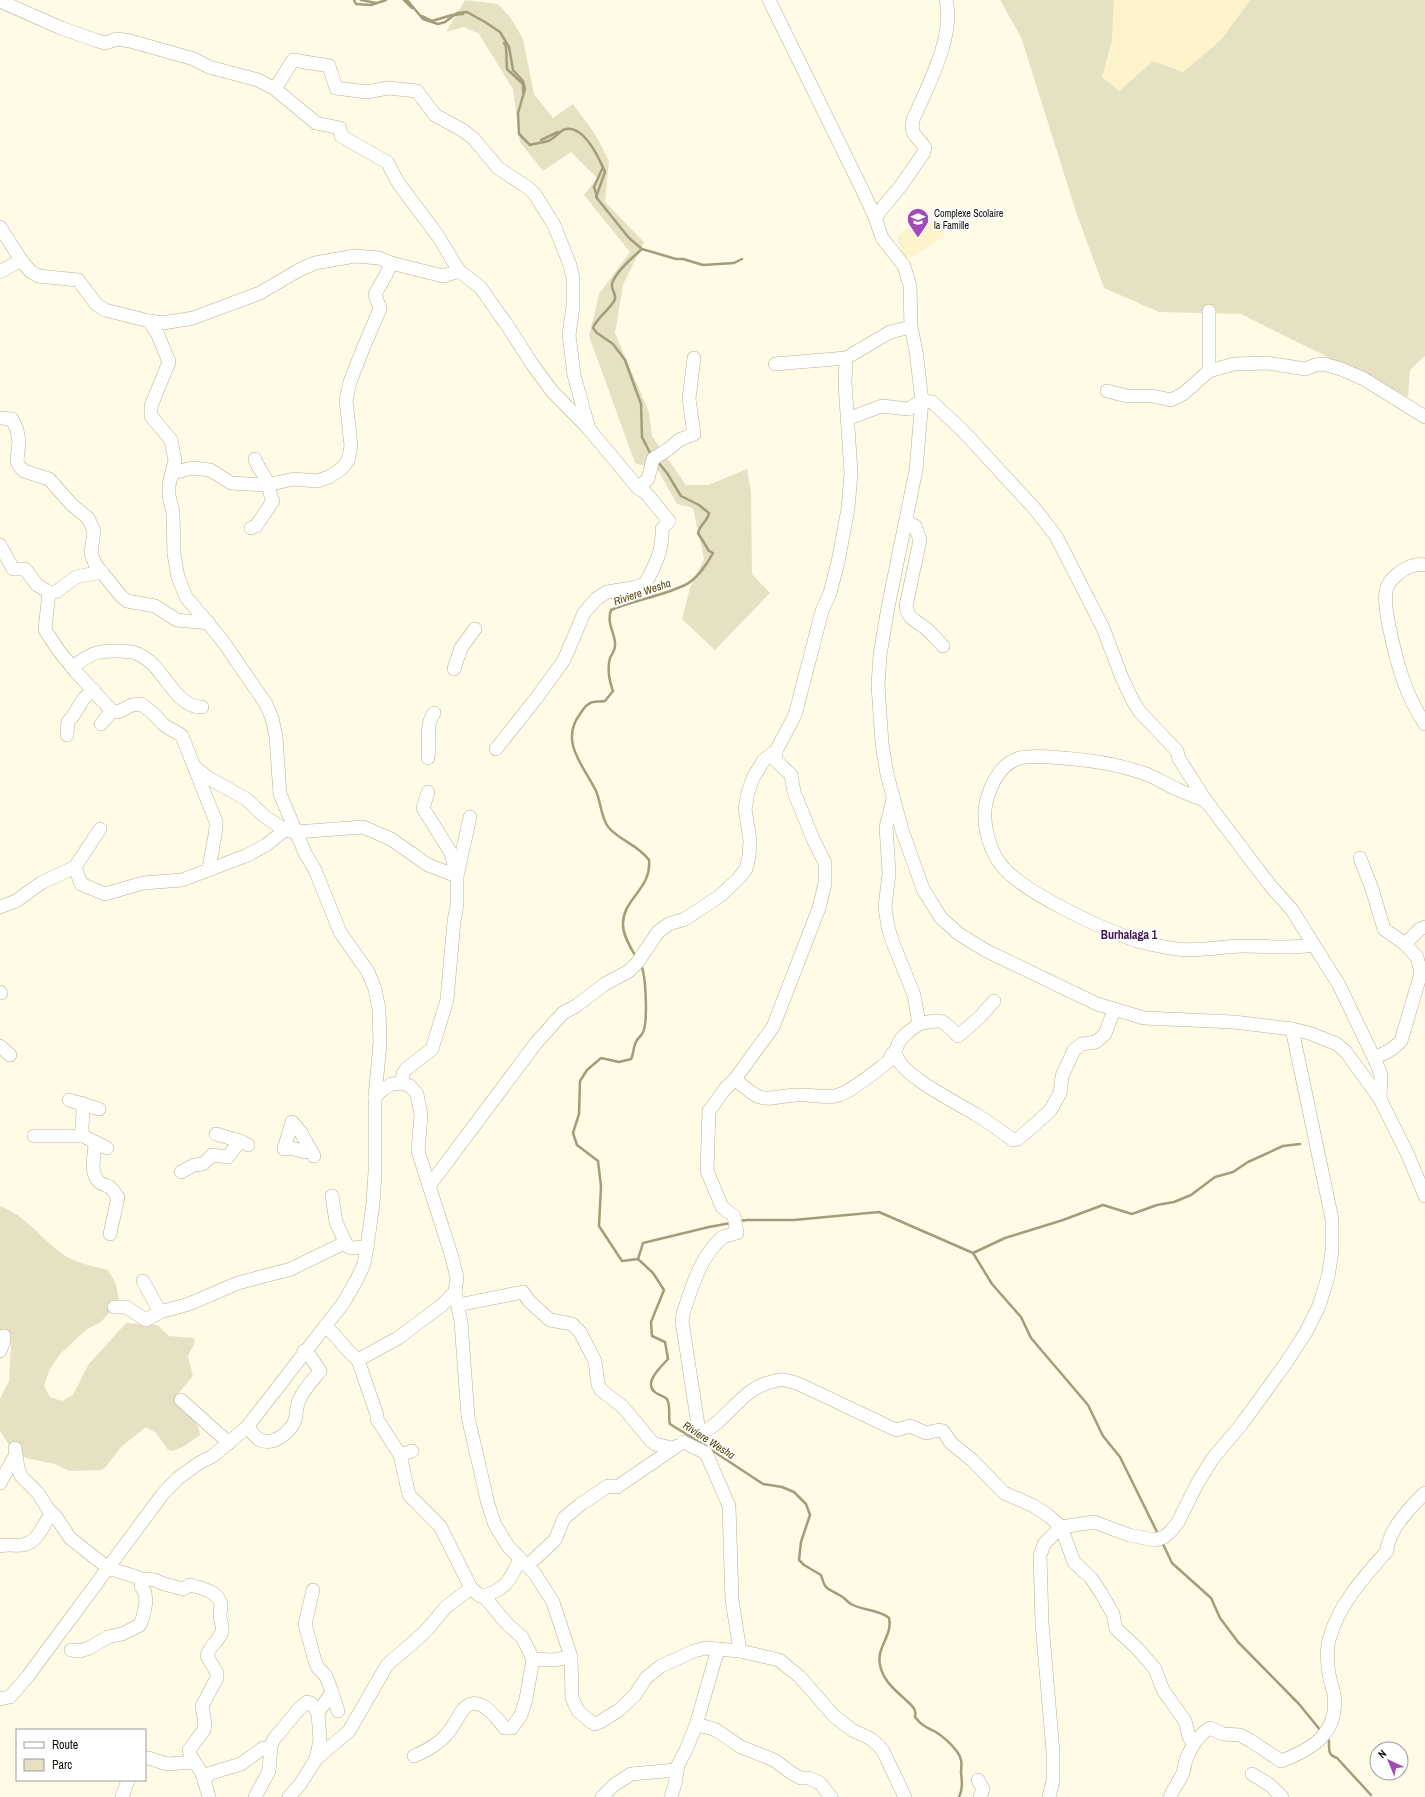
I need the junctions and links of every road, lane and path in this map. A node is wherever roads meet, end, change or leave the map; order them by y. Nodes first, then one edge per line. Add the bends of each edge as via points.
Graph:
1 (769, 0) edge
2 (946, 0) edge
3 (0, 1) edge
4 (275, 89) junction
5 (875, 217) junction
6 (0, 227) edge
7 (21, 260) junction
8 (391, 263) junction
9 (459, 271) junction
10 (0, 272) edge
11 (1209, 311) dead end
12 (149, 321) junction
13 (911, 327) junction
14 (694, 358) dead end
15 (846, 358) junction
16 (775, 364) dead end
17 (1209, 371) junction
18 (1107, 391) dead end
19 (922, 401) junction
20 (1425, 416) edge
21 (0, 418) edge
22 (847, 419) junction
23 (589, 429) junction
24 (255, 459) dead end
25 (173, 473) junction
26 (267, 485) junction
27 (638, 488) junction
28 (906, 522) junction
29 (251, 528) dead end
30 (0, 545) edge
31 (1425, 566) edge
32 (102, 572) junction
33 (49, 592) junction
34 (209, 623) junction
35 (474, 629) dead end
36 (943, 646) dead end
37 (72, 667) junction
38 (454, 669) dead end
39 (94, 690) junction
40 (202, 707) dead end
41 (112, 711) junction
42 (434, 713) dead end
43 (102, 724) dead end
44 (1425, 724) edge
45 (67, 735) dead end
46 (496, 749) dead end
47 (776, 751) junction
48 (428, 758) dead end
49 (192, 765) junction
50 (428, 792) dead end
51 (893, 798) junction
52 (1206, 801) junction
53 (470, 817) dead end
54 (100, 829) dead end
55 (290, 831) junction
56 (1360, 858) dead end
57 (75, 867) junction
58 (209, 870) junction
59 (457, 876) junction
60 (0, 907) edge
61 (1425, 926) edge
62 (1405, 944) junction
63 (1313, 945) junction
64 (1423, 974) edge
65 (994, 1001) dead end
66 (1114, 1010) junction
67 (919, 1024) junction
68 (1292, 1029) junction
69 (896, 1054) junction
70 (1375, 1058) junction
71 (735, 1079) junction
72 (402, 1083) junction
73 (375, 1097) junction
74 (1380, 1099) junction
75 (69, 1100) dead end
76 (82, 1103) junction
77 (99, 1109) dead end
78 (216, 1134) dead end
79 (34, 1136) dead end
80 (83, 1136) junction
81 (181, 1172) dead end
82 (429, 1186) junction
83 (332, 1196) dead end
84 (1425, 1196) edge
85 (110, 1234) dead end
86 (347, 1246) junction
87 (367, 1247) junction
88 (143, 1280) dead end
89 (455, 1292) junction
90 (458, 1305) junction
91 (114, 1307) dead end
92 (160, 1312) junction
93 (325, 1326) junction
94 (4, 1336) dead end
95 (0, 1351) edge
96 (304, 1351) junction
97 (0, 1356) edge
98 (358, 1360) junction
99 (181, 1400) dead end
100 (246, 1427) junction
101 (702, 1433) junction
102 (229, 1443) junction
103 (678, 1445) junction
104 (412, 1451) dead end
105 (400, 1455) junction
106 (0, 1483) edge
107 (1425, 1493) edge
108 (52, 1514) junction
109 (1061, 1527) junction
110 (0, 1546) edge
111 (523, 1562) junction
112 (108, 1568) junction
113 (143, 1582) junction
114 (472, 1588) junction
115 (313, 1590) dead end
116 (483, 1595) junction
117 (718, 1649) junction
118 (71, 1650) dead end
119 (740, 1651) junction
120 (571, 1657) junction
121 (533, 1659) junction
122 (332, 1692) junction
123 (0, 1699) edge
124 (338, 1711) dead end
125 (318, 1713) junction
126 (696, 1725) junction
127 (1193, 1744) junction
128 (270, 1752) junction
129 (414, 1756) dead end
130 (146, 1758) edge
131 (316, 1759) junction
132 (194, 1762) junction
133 (676, 1770) junction
134 (1252, 1774) dead end
135 (204, 1780) junction
136 (978, 1780) dead end
137 (128, 1781) edge
138 (301, 1783) junction
139 (122, 1797) edge
140 (209, 1797) edge
141 (255, 1797) edge
142 (289, 1797) edge
143 (303, 1797) edge
144 (602, 1797) edge
145 (671, 1797) edge
146 (831, 1797) edge
147 (905, 1797) edge
148 (980, 1797) edge
149 (1049, 1797) edge
150 (1170, 1797) edge
151 (1282, 1797) edge

1 - 5 street
2 - 5 street via 946,31 938,63 911,129 914,137 924,148 923,154 892,198
3 - 4 street via 94,40 105,43 117,39 130,41 258,80
4 - 9 street via 316,123 340,128 341,136 387,162 399,184 438,236
4 - 23 street via 293,60 329,66 336,88 367,92 388,88 418,91 436,115 464,131 498,168 534,193 554,225 570,265 573,278 573,306 569,335 574,375
5 - 13 street via 882,238 904,266 910,286
6 - 7 street
7 - 10 street
7 - 12 street via 38,276 78,280 96,304 105,310
8 - 9 street via 443,276
8 - 12 street via 378,258 355,256 315,263 260,293 193,318 163,323
8 - 26 street via 375,294 380,308 357,363 346,400 351,446 348,461 329,477 317,481 294,479
9 - 23 street via 480,287 552,391
11 - 17 street
12 - 25 street via 169,362 151,406 151,416 171,440 175,460
13 - 15 street via 890,332
13 - 19 street
14 - 27 street via 689,399 694,434 678,440 653,459 648,479
15 - 16 street
15 - 22 street
17 - 18 street via 1183,394 1170,400 1153,396 1127,396
17 - 20 street via 1250,362 1306,369 1324,364 1364,379
19 - 22 street via 908,409 882,406
19 - 28 street via 916,470
19 - 52 street via 937,405 962,430 1034,508 1056,536 1103,628 1133,701 1177,752
21 - 32 street via 12,419 17,430 19,466 24,471 49,479 91,522 94,531 91,553 95,564
22 - 47 street via 851,473 848,509 838,562 830,593 822,611 795,715
23 - 27 street
24 - 26 street
25 - 26 street via 192,468 210,470 231,483
25 - 34 street via 169,496 173,513 174,554 178,577 186,597
26 - 29 street via 273,501 256,526
27 - 46 street via 645,492 669,520 662,529 657,563 645,584 608,592 596,599 584,613 564,660
28 - 36 street via 915,526 920,540 906,606 907,614
28 - 51 street via 888,607 878,685 882,744
30 - 33 street via 13,569 25,569 37,585
31 - 44 street via 1419,564 1405,568 1391,579 1386,592 1386,608 1394,650 1412,704
32 - 33 street via 76,577 56,592
32 - 34 street via 127,601 155,606 177,620
33 - 37 street via 45,630
34 - 55 street via 256,688 272,718 276,736 280,794
35 - 38 street via 462,648
37 - 39 street
37 - 40 street via 99,651 135,653 150,661 184,702
39 - 41 street
39 - 45 street via 83,698 68,722
41 - 43 street
41 - 49 street via 118,712 138,704 145,707 182,736
42 - 48 street via 428,726
47 - 71 street via 776,761 790,775 794,792 825,863 825,883 819,908 773,1027
47 - 82 street via 764,760 748,792 745,809 750,857 746,869 720,896 692,915 669,924 658,932 638,963 629,971 563,1013 536,1043
49 - 55 street via 207,777 246,799 264,816
49 - 58 street via 216,826
50 - 59 street via 423,808 451,853
51 - 66 street via 923,889 941,918 959,934 985,950
51 - 67 street via 886,827 889,873 886,907 893,943 914,995
52 - 63 street via 1292,910
52 - 63 street via 1148,775 1097,760 1040,756 1020,758 1005,766 990,788 985,819 992,851 999,863 1024,886 1102,927 1138,941 1189,950 1244,946 1291,948
53 - 59 street
54 - 57 street
55 - 58 street via 248,855
55 - 59 street via 363,826 391,839 428,865
55 - 73 street via 315,870 340,932 368,972 375,989 379,1009 380,1043
56 - 62 street via 1384,929
57 - 58 street via 81,884 105,894 143,883 182,880
57 - 60 street via 41,882 16,901
59 - 72 street via 457,905 447,1000 432,1049 406,1069
61 - 62 street
62 - 64 street via 1417,957
63 - 70 street via 1339,985
64 - 70 street via 1401,1040 1392,1049
65 - 67 street via 958,1036 939,1020
66 - 68 street via 1144,1018 1234,1022
66 - 69 street via 1105,1034 1096,1042 1082,1044 1074,1050 1062,1076 1060,1093 1050,1111 1013,1140 981,1117 936,1093 916,1078 899,1061
67 - 69 street via 899,1042
68 - 74 street via 1337,1044 1346,1052
68 - 109 street via 1332,1218 1332,1251 1328,1278 1319,1306 1286,1363 1197,1484 1178,1522 1159,1539 1129,1535 1094,1522
69 - 71 street via 892,1054 889,1061 846,1092 836,1096 795,1095 767,1099 757,1097
70 - 74 street via 1381,1075
71 - 101 street via 709,1111 707,1171 722,1207 734,1216 738,1233 724,1236 708,1252 701,1264 682,1321 698,1425
72 - 73 street via 392,1084
72 - 82 street via 410,1086 417,1094 421,1116 418,1151
73 - 87 street via 375,1172
74 - 84 street
75 - 76 street
76 - 77 street
76 - 80 street
78 - 81 street via 244,1143 228,1157 212,1155 202,1164
79 - 80 street
80 - 85 street via 101,1146 93,1167 94,1172 99,1181 118,1197
82 - 89 street via 455,1267
83 - 86 street via 336,1222
86 - 87 street
86 - 92 street via 340,1245 291,1269 238,1283 189,1304
87 - 93 street via 364,1264 350,1291
88 - 92 street
89 - 90 street
89 - 98 street via 398,1338
90 - 103 street via 523,1292 550,1320 572,1324 580,1332 595,1361 601,1390 623,1406 655,1444
90 - 111 street via 472,1441 495,1525 508,1546
91 - 92 street via 126,1307 146,1320
93 - 96 street
93 - 98 street
94 - 95 street
95 - 97 street via 4,1353
96 - 100 street
96 - 100 street via 320,1371 298,1400 295,1421 286,1433 266,1441 260,1440
98 - 105 street via 377,1419
99 - 102 street
100 - 102 street
101 - 103 street via 691,1436
101 - 109 street via 715,1426 752,1390 783,1380 799,1384 896,1430 910,1426 926,1433 939,1430 943,1432 950,1443 972,1460 1004,1493 1034,1506
102 - 112 street via 177,1479 162,1495
103 - 111 street via 617,1487 608,1486 581,1504 564,1518 555,1540
103 - 119 street via 706,1453 728,1506 732,1600
104 - 105 street
105 - 114 street via 409,1495 440,1526
106 - 108 street via 15,1452 21,1476 35,1488
107 - 127 street via 1398,1524 1387,1544 1388,1552 1356,1588 1334,1626 1329,1638 1328,1658 1334,1694 1333,1714 1325,1734 1316,1744 1281,1761 1240,1735 1223,1734 1210,1728
108 - 110 street via 30,1543
108 - 112 street via 70,1538
109 - 127 street via 1074,1562 1102,1593 1113,1614 1116,1629 1155,1669 1163,1690 1186,1721
109 - 149 street via 1044,1544 1040,1556 1042,1623 1053,1752 1053,1781
111 - 116 street via 507,1583 490,1595
111 - 120 street via 535,1574 553,1602
112 - 113 street via 137,1577
112 - 123 street via 28,1676 10,1696
113 - 118 street via 141,1586 146,1602 140,1625 122,1634 108,1637 89,1648
113 - 132 street via 148,1578 183,1589 190,1585 214,1594 219,1598 221,1605 222,1634 209,1649 207,1656 218,1673 202,1706 204,1730 189,1750
114 - 116 street via 480,1596
114 - 131 street via 446,1606 424,1632 387,1665 350,1731
115 - 122 street via 304,1624 315,1661 326,1676
116 - 121 street via 504,1622 522,1637
117 - 119 street
117 - 120 street via 694,1651 661,1666 646,1678 619,1710 595,1724 584,1717 574,1705
117 - 126 street
119 - 147 street via 779,1660 790,1667 834,1716 878,1745
120 - 121 street via 553,1660
121 - 129 street via 526,1699 521,1715 512,1728 505,1728 488,1709 474,1703 464,1709 448,1734 424,1752
122 - 124 street
122 - 125 street
125 - 128 street via 311,1703 303,1705 274,1739
125 - 131 street via 320,1740
126 - 133 street
126 - 146 street via 716,1730 741,1747 774,1760 793,1774 820,1783
127 - 150 street via 1182,1775
128 - 135 street via 263,1748 241,1764 211,1772
128 - 141 street via 269,1771
130 - 132 street via 167,1764
131 - 138 street
132 - 135 street via 203,1772
133 - 144 street via 631,1774
133 - 145 street
134 - 151 street via 1270,1785
135 - 140 street
136 - 148 street via 983,1789
137 - 139 street
138 - 142 street
138 - 143 street

